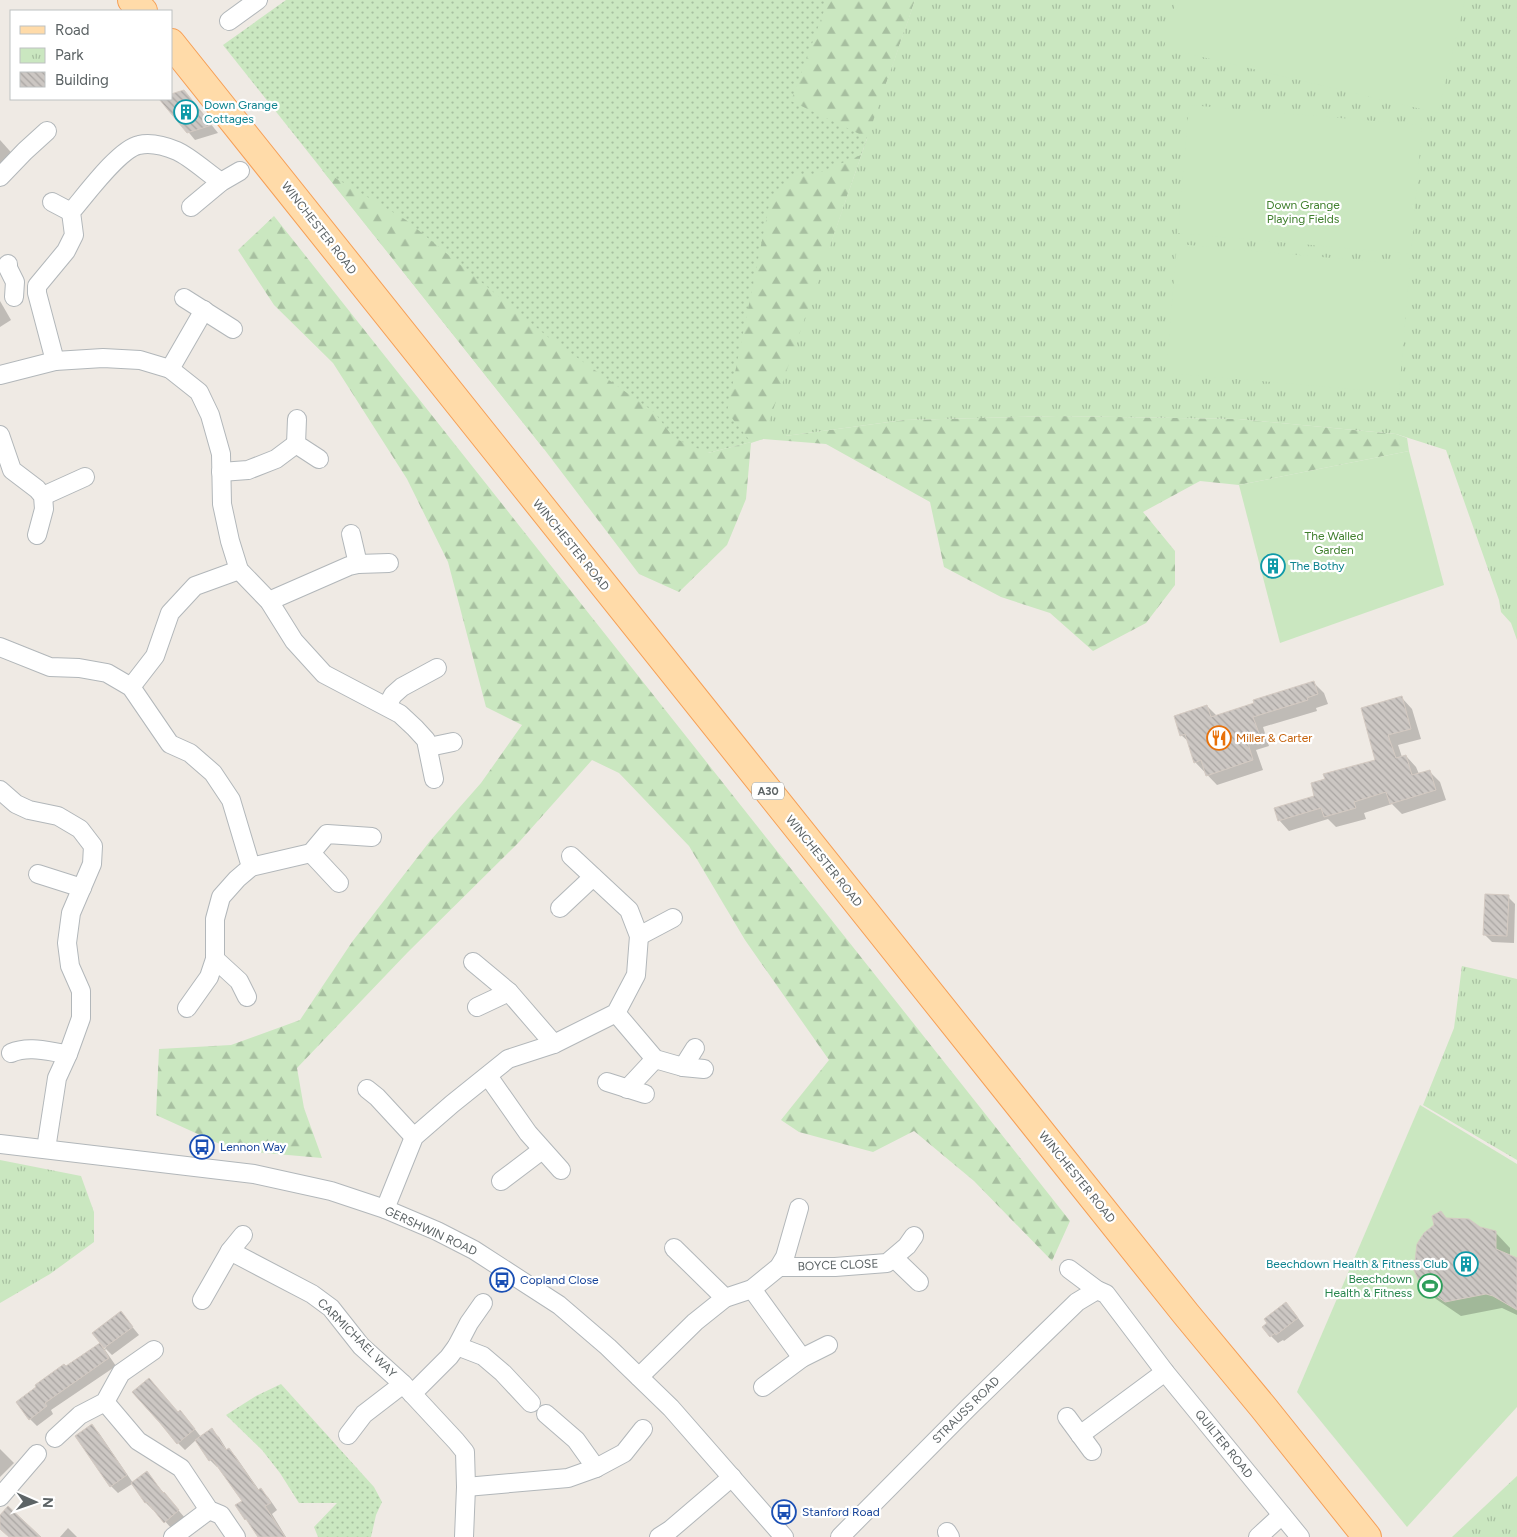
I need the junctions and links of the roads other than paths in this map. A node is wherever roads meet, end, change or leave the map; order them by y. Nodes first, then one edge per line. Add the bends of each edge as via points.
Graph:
1 (132, 0) edge
2 (251, 2) edge
3 (142, 10) edge
4 (229, 21) dead end
5 (172, 44) edge
6 (47, 131) dead end
7 (240, 171) dead end
8 (0, 178) edge
9 (221, 182) junction
10 (52, 202) dead end
11 (191, 207) dead end
12 (71, 212) junction
13 (8, 264) dead end
14 (37, 286) junction
15 (184, 298) dead end
16 (204, 310) junction
17 (233, 329) dead end
18 (54, 361) junction
19 (170, 369) junction
20 (0, 375) edge
21 (297, 419) dead end
22 (0, 435) edge
23 (296, 444) junction
24 (318, 459) dead end
25 (221, 472) junction
26 (85, 477) dead end
27 (43, 496) junction
28 (352, 534) dead end
29 (37, 535) dead end
30 (358, 564) junction
31 (389, 564) dead end
32 (239, 570) junction
33 (269, 601) junction
34 (0, 647) edge
35 (437, 668) dead end
36 (131, 687) junction
37 (387, 706) junction
38 (453, 742) dead end
39 (429, 747) junction
40 (434, 779) dead end
41 (0, 790) edge
42 (372, 837) dead end
43 (311, 853) junction
44 (571, 856) dead end
45 (251, 867) junction
46 (38, 874) dead end
47 (593, 877) junction
48 (339, 883) dead end
49 (82, 888) junction
50 (560, 908) dead end
51 (673, 918) dead end
52 (639, 936) junction
53 (215, 959) junction
54 (473, 962) dead end
55 (509, 992) junction
56 (247, 997) dead end
57 (477, 1007) dead end
58 (186, 1008) dead end
59 (616, 1013) junction
60 (554, 1044) junction
61 (695, 1048) dead end
62 (11, 1052) dead end
63 (68, 1054) junction
64 (655, 1059) junction
65 (683, 1067) junction
66 (704, 1069) dead end
67 (488, 1076) junction
68 (606, 1082) dead end
69 (627, 1088) junction
70 (367, 1089) dead end
71 (645, 1094) dead end
72 (414, 1137) junction
73 (0, 1144) edge
74 (46, 1149) junction
75 (542, 1150) junction
76 (561, 1170) dead end
77 (501, 1181) dead end
78 (799, 1208) dead end
79 (385, 1209) junction
80 (243, 1235) dead end
81 (914, 1236) dead end
82 (674, 1248) dead end
83 (230, 1251) junction
84 (894, 1258) junction
85 (779, 1267) junction
86 (1069, 1269) dead end
87 (919, 1282) dead end
88 (752, 1289) junction
89 (1097, 1290) junction
90 (725, 1298) junction
91 (202, 1300) dead end
92 (483, 1303) dead end
93 (828, 1345) dead end
94 (457, 1346) junction
95 (154, 1350) dead end
96 (802, 1358) junction
97 (1165, 1372) junction
98 (640, 1377) junction
99 (763, 1387) dead end
100 (408, 1389) junction
101 (105, 1402) junction
102 (532, 1404) dead end
103 (546, 1414) dead end
104 (1067, 1417) dead end
105 (643, 1429) dead end
106 (348, 1435) dead end
107 (1080, 1435) junction
108 (55, 1438) dead end
109 (1092, 1451) dead end
110 (37, 1454) dead end
111 (596, 1468) junction
112 (732, 1477) junction
113 (466, 1488) junction
114 (0, 1497) edge
115 (209, 1510) junction
116 (1282, 1515) junction
117 (173, 1537) edge
118 (236, 1537) edge
119 (464, 1537) edge
120 (659, 1537) edge
121 (784, 1537) edge
122 (840, 1537) edge
123 (1258, 1537) edge
124 (1300, 1537) edge
125 (1367, 1537) edge

1 - 3 main road
2 - 4 street
5 - 125 main road, WINCHESTER ROAD / A30
6 - 8 street
7 - 9 street
9 - 11 street
9 - 12 street via 178,152 154,144 137,145 123,154
10 - 12 street
12 - 14 street via 74,236
13 - 14 street via 14,289
14 - 18 street
15 - 16 street
16 - 17 street
16 - 19 street
18 - 19 street via 140,360
18 - 20 street
19 - 25 street via 200,392 221,454
21 - 23 street
22 - 27 street via 12,470
23 - 24 street
23 - 25 street via 276,459 248,470
25 - 32 street via 222,504
26 - 27 street
27 - 29 street via 44,509
28 - 30 street
30 - 31 street
30 - 33 street
32 - 33 street
32 - 36 street via 195,586 170,614 155,656
33 - 37 street via 294,641 324,674
34 - 36 street via 50,667 107,673
35 - 37 street via 402,687
36 - 45 street via 170,744 190,753 213,773 231,800
37 - 39 street via 416,728
38 - 39 street
39 - 40 street
41 - 49 street via 16,804 58,816 80,830 93,846 92,864
42 - 43 street via 327,834
43 - 45 street
43 - 48 street
44 - 47 street
45 - 53 street via 221,897 215,919
46 - 49 street
47 - 50 street
47 - 52 street via 629,910
49 - 63 street via 71,913 67,943 70,966 81,991 81,1018
51 - 52 street
52 - 59 street via 636,975
53 - 56 street via 239,981
53 - 58 street via 209,977
54 - 55 street
55 - 57 street
55 - 60 street
59 - 60 street
59 - 64 street
60 - 67 street via 508,1059
61 - 65 street
62 - 63 street via 19,1049
63 - 74 street via 57,1078
64 - 65 street
64 - 69 street
65 - 66 street
67 - 72 street
67 - 75 street
68 - 69 street
69 - 71 street
70 - 72 street
72 - 79 street
73 - 74 street, GERSHWIN ROAD
74 - 79 street, GERSHWIN ROAD via 254,1174 331,1190
75 - 76 street
75 - 77 street
78 - 85 street, BOYCE CLOSE
79 - 98 street, GERSHWIN ROAD via 437,1231 514,1275 559,1306
80 - 83 street
81 - 84 street, BOYCE CLOSE
82 - 90 street
83 - 91 street
83 - 100 street, CARMICHAEL WAY via 312,1294 331,1308 361,1346
84 - 85 street, BOYCE CLOSE via 887,1263 870,1265
84 - 87 street, BOYCE CLOSE
85 - 88 street, BOYCE CLOSE
86 - 89 street, QUILTER ROAD
88 - 90 street, BOYCE CLOSE
88 - 96 street
89 - 97 street, QUILTER ROAD via 1106,1294
89 - 122 street, STRAUSS ROAD via 1077,1302
90 - 98 street, BOYCE CLOSE via 695,1322
92 - 94 street, CARMICHAEL WAY
93 - 96 street
94 - 100 street, CARMICHAEL WAY via 449,1357
94 - 102 street via 482,1356
95 - 101 street via 121,1373
96 - 99 street
97 - 107 street
97 - 116 street, QUILTER ROAD
98 - 112 street, GERSHWIN ROAD
100 - 106 street, CARMICHAEL WAY via 364,1414
100 - 113 street, CARMICHAEL WAY via 465,1452
101 - 108 street via 80,1415
101 - 115 street via 138,1441 181,1468
103 - 111 street via 576,1440
104 - 107 street
105 - 111 street via 624,1453
107 - 109 street
110 - 114 street
111 - 113 street via 568,1478
112 - 120 street
112 - 121 street, GERSHWIN ROAD
113 - 119 street, CARMICHAEL WAY
115 - 117 street
115 - 118 street via 221,1515
116 - 123 street
116 - 124 street, QUILTER ROAD

